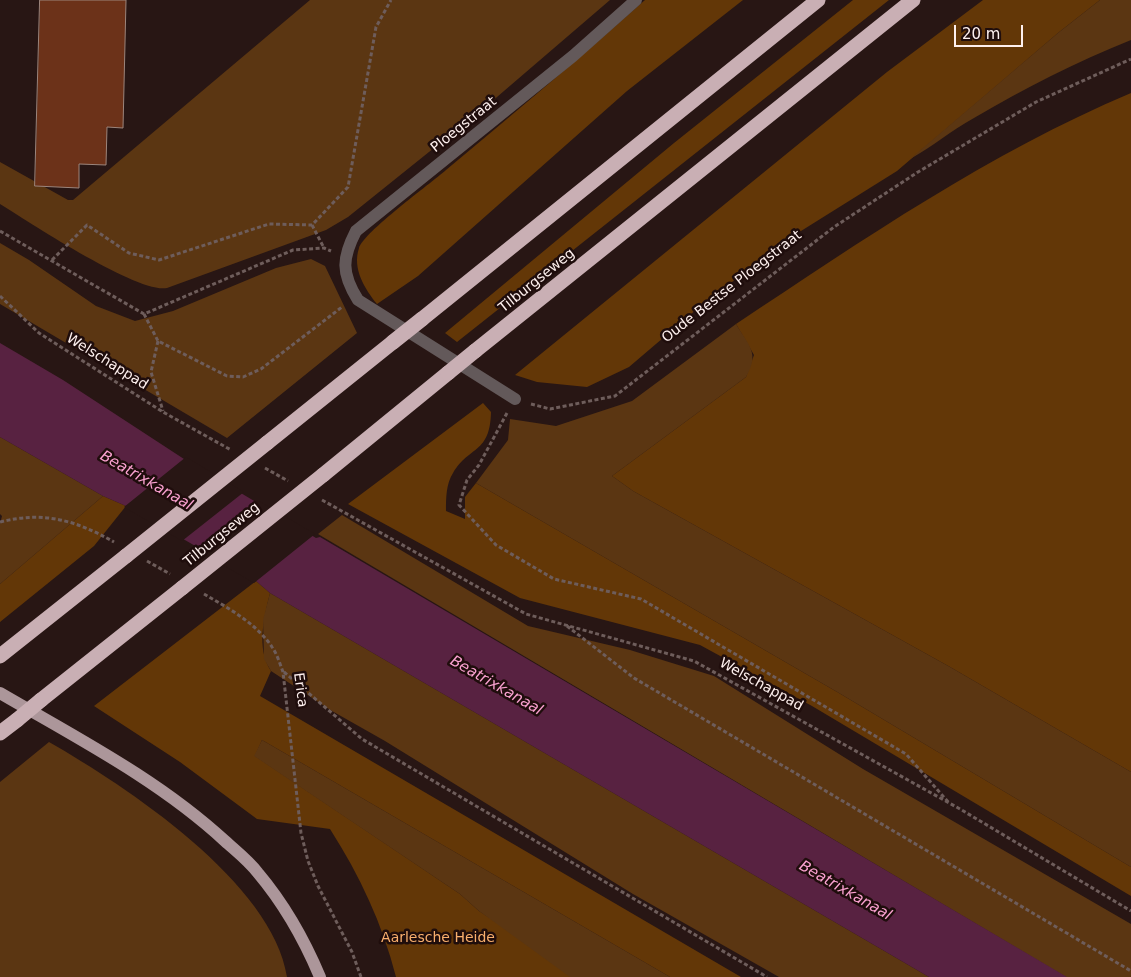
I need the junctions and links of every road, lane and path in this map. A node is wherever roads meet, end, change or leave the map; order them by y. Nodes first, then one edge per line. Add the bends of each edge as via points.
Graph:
1 (391, 0) edge
2 (636, 0) edge
3 (818, 0) edge
4 (913, 0) edge
5 (1131, 59) edge
6 (312, 225) junction
7 (0, 231) edge
8 (324, 248) junction
9 (345, 259) junction
10 (52, 260) junction
11 (0, 296) edge
12 (348, 303) dead end
13 (144, 314) junction
14 (158, 341) junction
15 (514, 399) junction
16 (163, 412) junction
17 (210, 438) dead end
18 (362, 521) dead end
19 (0, 522) edge
20 (123, 551) junction
21 (144, 560) dead end
22 (176, 588) junction
23 (203, 593) dead end
24 (565, 625) junction
25 (0, 656) edge
26 (283, 672) junction
27 (0, 693) edge
28 (0, 733) edge
29 (949, 803) junction
30 (1131, 910) edge
31 (1131, 971) edge
32 (320, 977) edge
33 (361, 977) edge
34 (767, 977) edge

1 - 6 path via 376,27 348,187
2 - 9 street, Ploegstraat via 573,56 356,231
3 - 20 highway, bridge via 267,443
4 - 22 highway, Tilburgseweg, bridge via 323,475
5 - 15 path, Oude Bestse Ploegstraat via 1036,102 850,217 615,396 550,409
6 - 8 path
6 - 10 path via 269,224 159,260 129,253 87,225
7 - 10 path
8 - 9 path
8 - 13 path via 292,250
9 - 15 street, Ploegstraat via 346,279 358,300
10 - 13 path
11 - 16 path, Welschappad via 39,333
12 - 14 path via 261,368 243,377 227,376
13 - 14 path
14 - 16 path via 151,372
15 - 29 path via 479,465 467,480 459,505 496,545 554,579 641,599 906,754
16 - 17 path, Welschappad
18 - 24 path, Welschappad via 526,614
19 - 20 path via 16,518 59,518 94,531
20 - 25 highway via 114,566
21 - 22 path
22 - 28 highway, Tilburgseweg, bridge
23 - 26 path, Erica via 228,607 260,632 273,648
24 - 29 path, Welschappad via 694,661
24 - 31 path via 634,678
26 - 33 path, Erica via 303,842 318,886 352,952
26 - 34 path via 362,739
27 - 32 main road via 150,782 211,828 258,872 272,891 291,917
29 - 30 path, Welschappad

